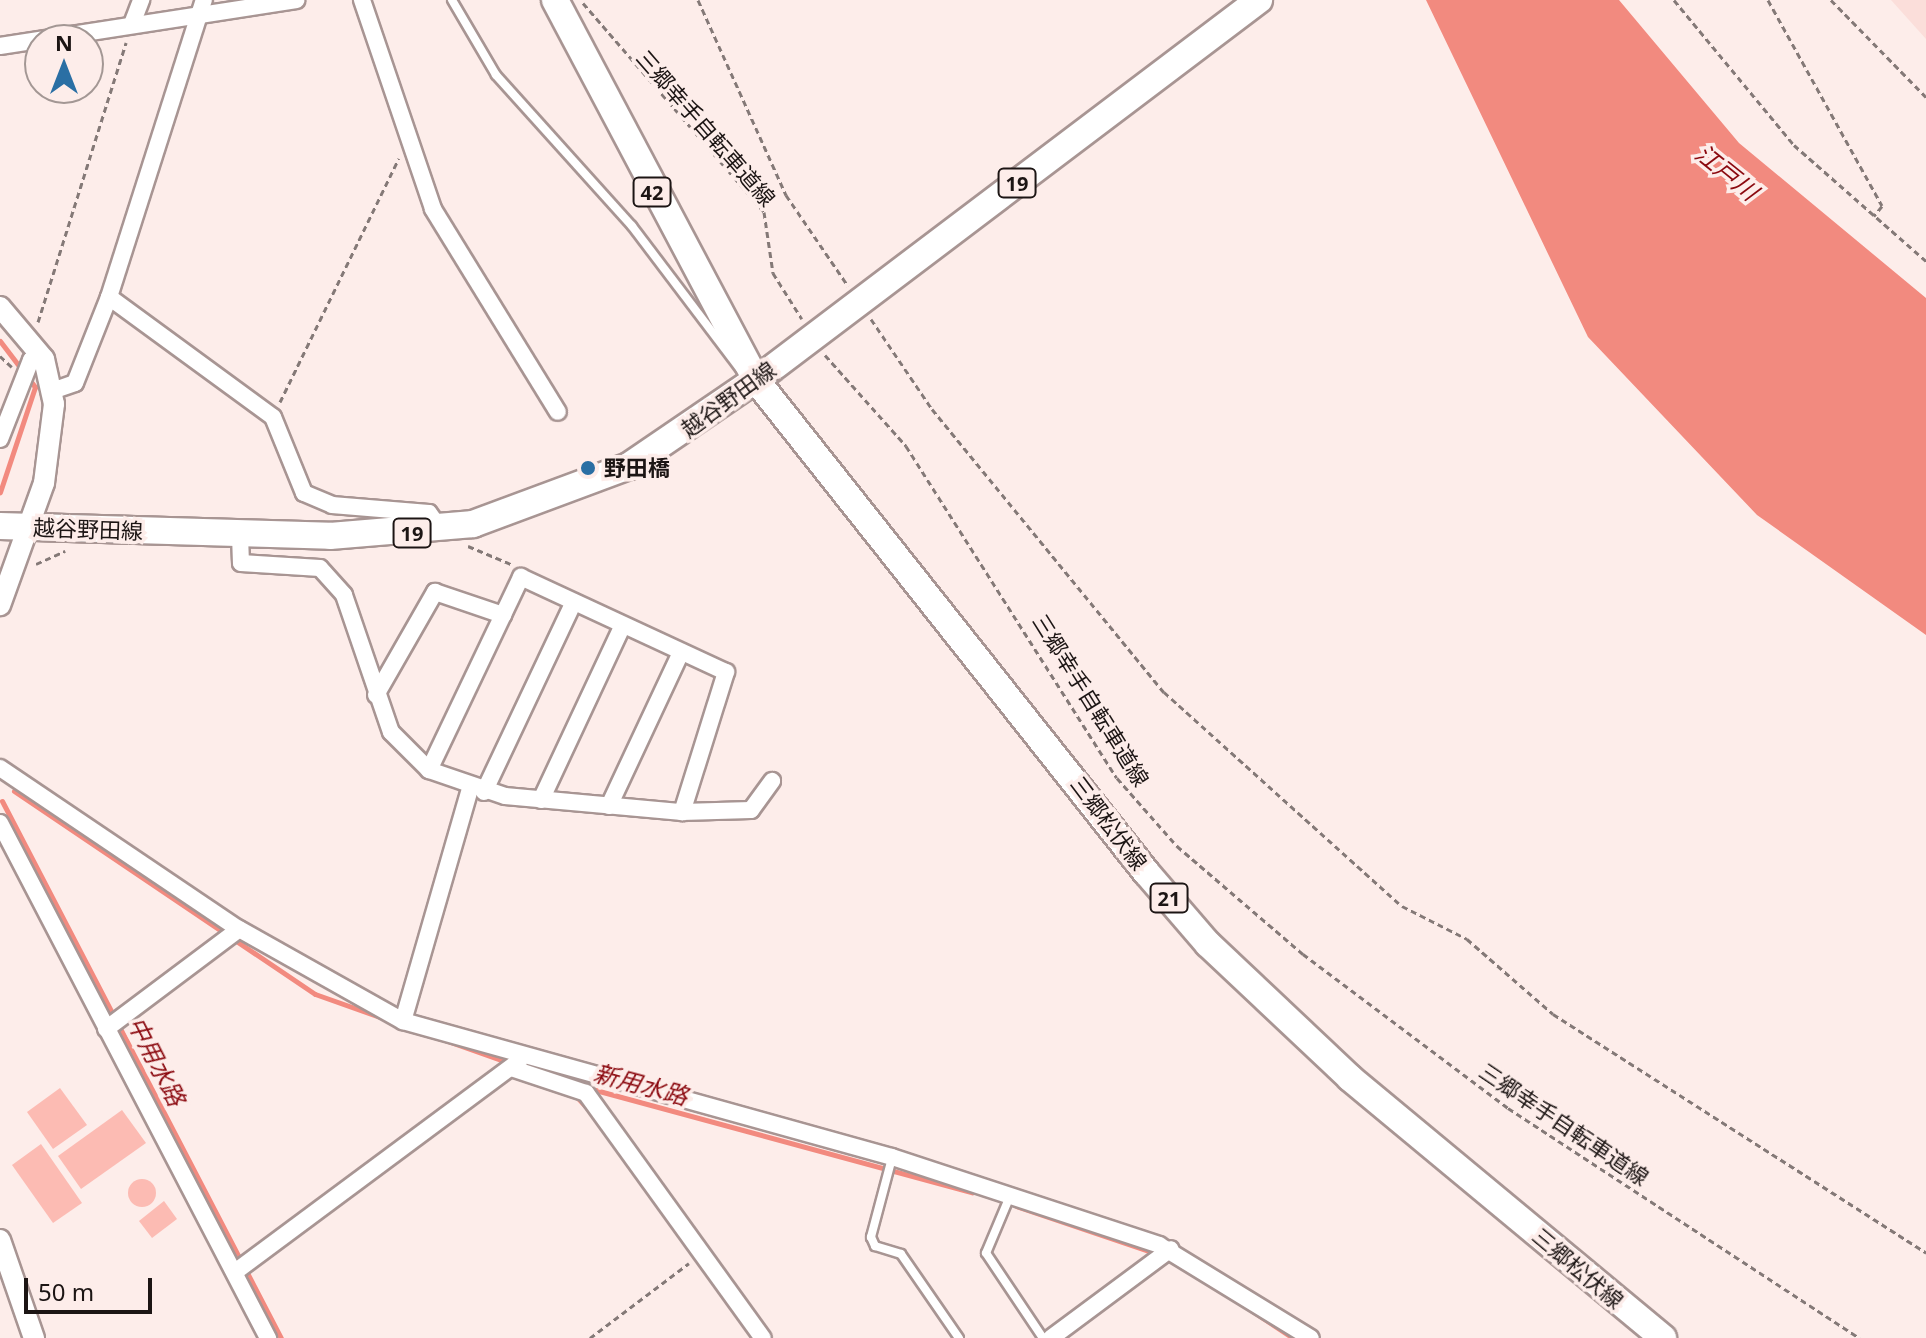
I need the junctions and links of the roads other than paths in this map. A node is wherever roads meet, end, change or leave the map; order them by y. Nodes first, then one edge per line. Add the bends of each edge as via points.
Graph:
1 (141, 0) edge
2 (296, 0) edge
3 (362, 0) edge
4 (452, 0) edge
5 (555, 0) edge
6 (1259, 0) edge
7 (202, 7) edge
8 (132, 24) junction
9 (0, 46) edge
10 (109, 297) junction
11 (0, 307) edge
12 (44, 359) junction
13 (766, 373) junction
14 (52, 391) junction
15 (558, 412) dead end
16 (0, 439) edge
17 (0, 526) edge
18 (30, 527) junction
19 (240, 535) junction
20 (447, 535) junction
21 (574, 602) junction
22 (0, 605) edge
23 (503, 615) junction
24 (623, 625) junction
25 (681, 652) junction
26 (376, 695) junction
27 (0, 768) edge
28 (429, 770) junction
29 (772, 781) dead end
30 (477, 790) junction
31 (541, 800) junction
32 (609, 806) junction
33 (682, 812) junction
34 (0, 823) edge
35 (239, 929) junction
36 (403, 1021) junction
37 (106, 1029) junction
38 (518, 1062) junction
39 (892, 1157) junction
40 (1010, 1195) junction
41 (0, 1240) edge
42 (1171, 1249) junction
43 (235, 1272) junction
44 (34, 1338) edge
45 (268, 1338) edge
46 (763, 1338) edge
47 (959, 1338) edge
48 (1043, 1338) edge
49 (1051, 1338) edge
50 (1311, 1338) edge
51 (1663, 1338) edge

1 - 8 street
2 - 7 street
3 - 15 street via 433,209
4 - 13 lane via 496,75 632,226 726,360
5 - 13 main road, 42
6 - 13 main road, 越谷野田線 / 19, bridge
7 - 8 street
7 - 10 street
8 - 9 street
10 - 14 street via 75,383
10 - 20 street via 273,417 304,493 332,505 429,513
11 - 12 street
12 - 14 street
12 - 16 street via 31,360
13 - 20 main road, 越谷野田線 / 19 via 615,473
13 - 51 main road, 三郷松伏線 / 21 via 1208,944 1350,1078
14 - 18 street via 51,445
17 - 18 main road, 越谷野田線 / 19
18 - 19 main road, 越谷野田線 / 19
18 - 22 street
19 - 20 main road, 越谷野田線 / 19
19 - 26 street via 241,563 320,568 344,595
21 - 23 street via 521,577
21 - 24 street
21 - 30 street
23 - 26 street via 435,592
23 - 28 street
24 - 25 street
24 - 31 street
25 - 32 street
25 - 33 street via 726,672
26 - 28 street via 399,743
27 - 35 street
28 - 30 street
29 - 33 street via 751,810
30 - 31 street
30 - 36 street
31 - 32 street
32 - 33 street
34 - 37 street
35 - 36 street
35 - 37 street
36 - 38 street
37 - 43 street
38 - 39 street
38 - 43 street
38 - 46 street via 586,1093
39 - 40 street
39 - 47 lane via 871,1237 875,1246 901,1254
40 - 42 street
40 - 48 lane via 986,1253
41 - 44 street
42 - 49 street
42 - 50 street
43 - 45 street

